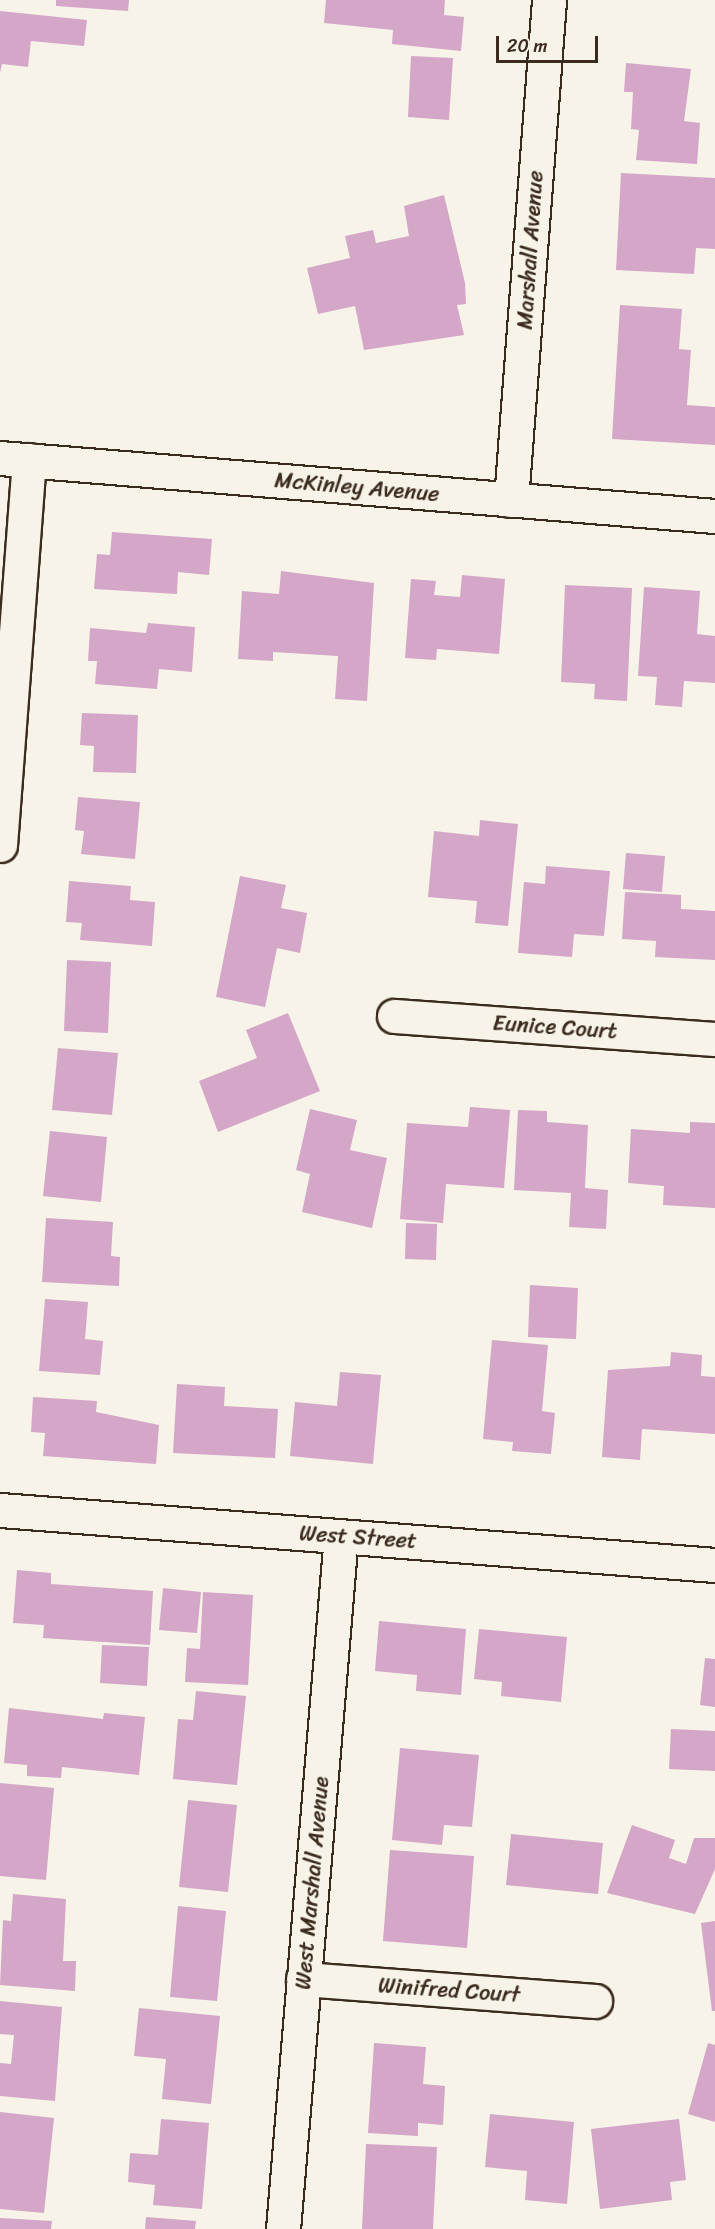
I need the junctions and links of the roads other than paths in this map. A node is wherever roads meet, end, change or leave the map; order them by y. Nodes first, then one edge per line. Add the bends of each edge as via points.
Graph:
1 (549, 0) edge
2 (14, 459) edge
3 (511, 500) junction
4 (715, 516) edge
5 (0, 845) edge
6 (394, 1016) dead end
7 (715, 1039) edge
8 (0, 1510) edge
9 (341, 1536) junction
10 (715, 1565) edge
11 (303, 1979) junction
12 (594, 2001) dead end
13 (283, 2229) edge

1 - 3 street, Marshall Avenue
2 - 3 street, McKinley Avenue
2 - 5 street
3 - 4 street, McKinley Avenue
6 - 7 street, Eunice Court
8 - 9 street, West Street
9 - 10 street, West Street
9 - 11 street, West Marshall Avenue
11 - 12 street, Winifred Court
11 - 13 street, West Marshall Avenue

